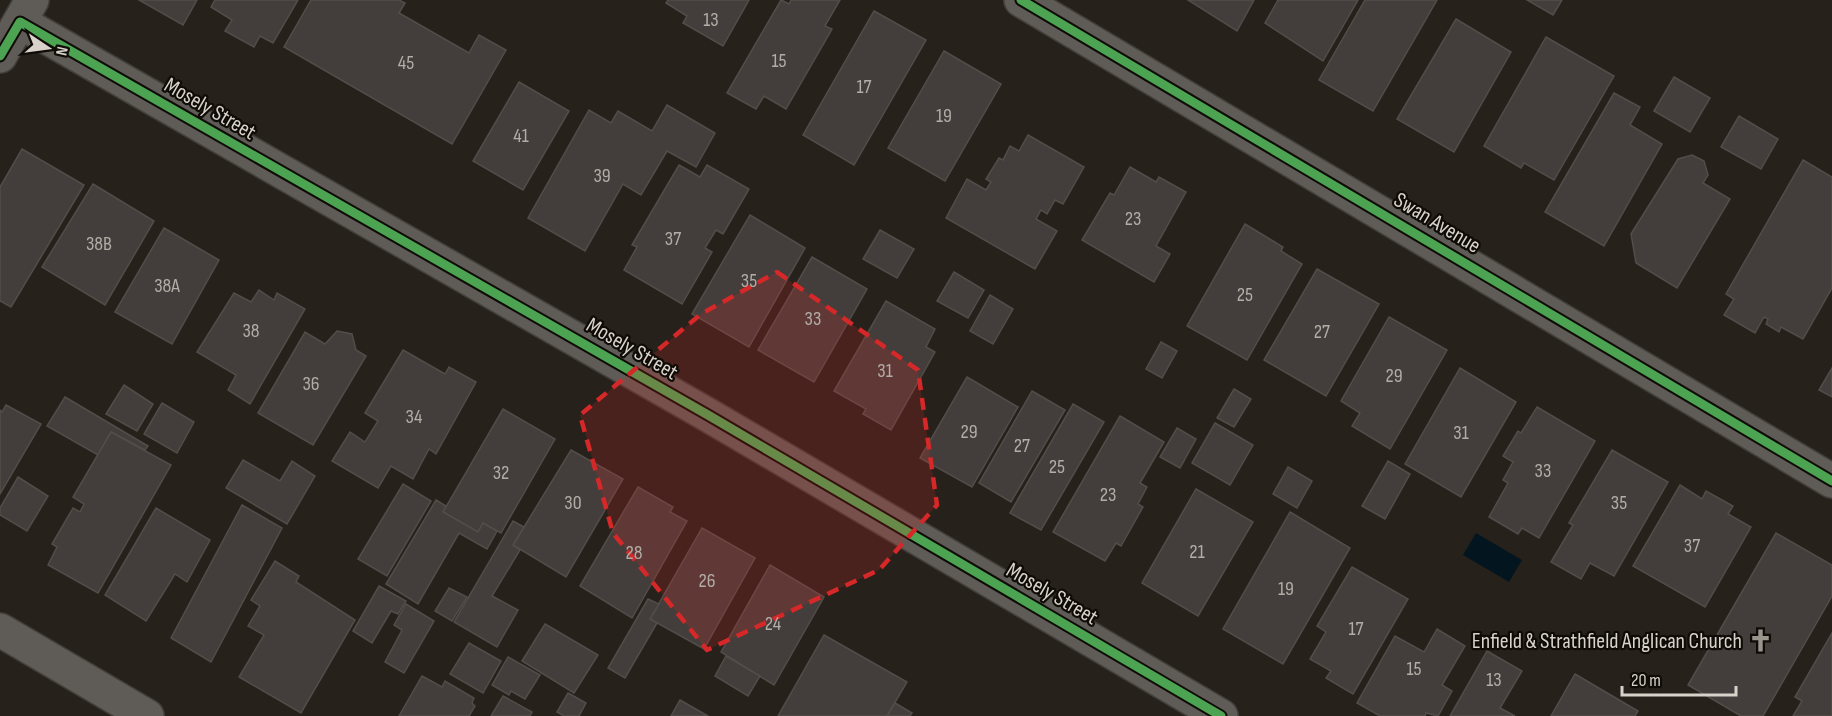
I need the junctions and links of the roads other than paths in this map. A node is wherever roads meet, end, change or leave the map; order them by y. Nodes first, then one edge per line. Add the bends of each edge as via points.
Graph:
1 (1021, 0) edge
2 (26, 11) edge
3 (0, 56) edge
4 (1832, 481) edge
5 (0, 630) edge
6 (147, 716) edge
7 (1221, 716) edge

1 - 4 street, Swan Avenue
2 - 3 street
2 - 7 street, Mosely Street
5 - 6 street

